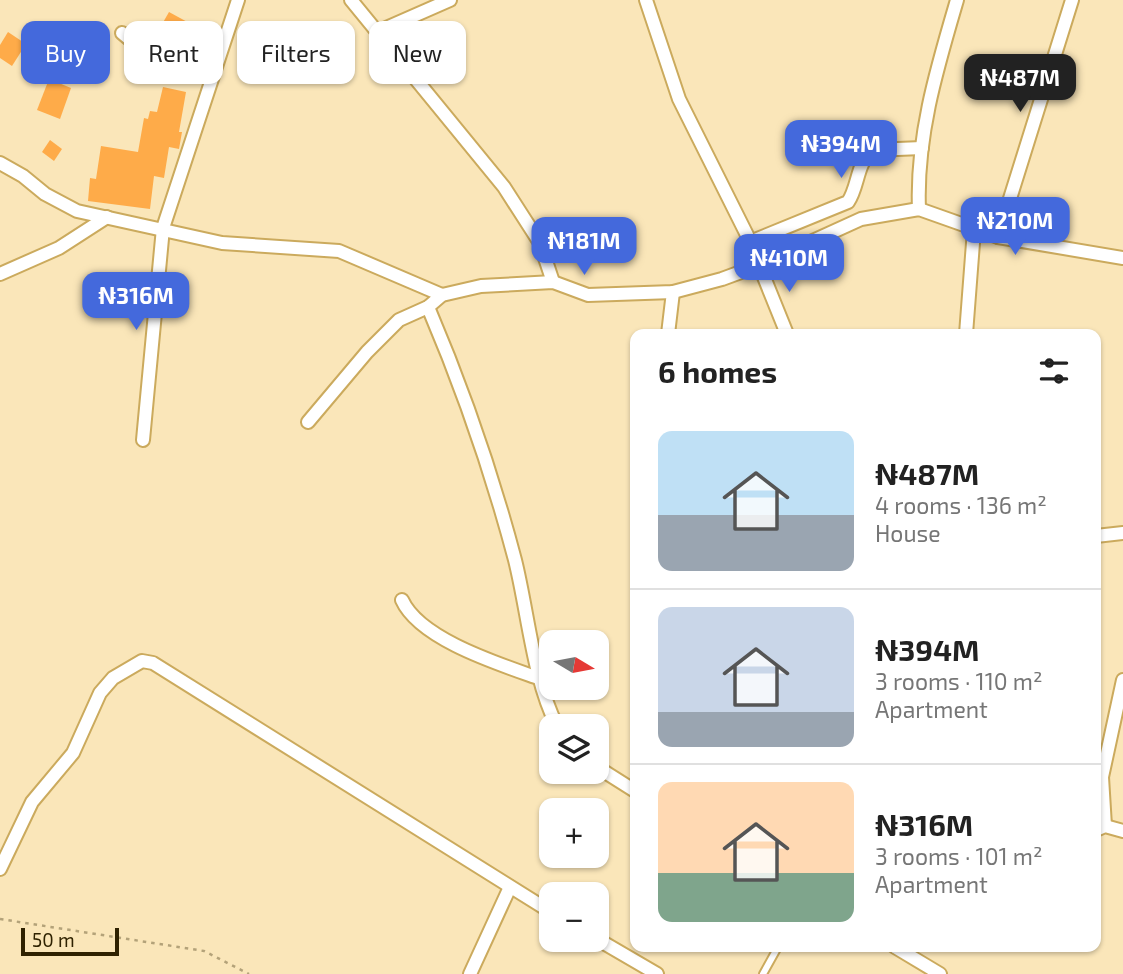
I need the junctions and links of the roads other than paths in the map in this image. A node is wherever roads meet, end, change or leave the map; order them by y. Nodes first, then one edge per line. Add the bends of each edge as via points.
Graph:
1 (238, 0) edge
2 (351, 0) edge
3 (450, 0) edge
4 (646, 0) edge
5 (957, 0) edge
6 (1072, 0) edge
7 (402, 21) edge
8 (369, 22) edge
9 (223, 42) edge
10 (209, 84) edge
11 (420, 84) edge
12 (922, 148) junction
13 (0, 163) edge
14 (919, 209) junction
15 (107, 217) junction
16 (163, 228) junction
17 (974, 230) junction
18 (998, 237) junction
19 (750, 242) junction
20 (1123, 258) edge
21 (760, 265) junction
22 (0, 274) edge
23 (553, 282) junction
24 (673, 292) junction
25 (442, 295) junction
26 (428, 307) junction
27 (669, 329) edge
28 (785, 329) edge
29 (966, 329) edge
30 (308, 422) dead end
31 (143, 440) dead end
32 (1123, 533) edge
33 (1101, 535) edge
34 (402, 600) dead end
35 (539, 670) edge
36 (539, 678) edge
37 (1123, 680) edge
38 (609, 775) edge
39 (630, 788) edge
40 (1101, 802) edge
41 (1101, 828) edge
42 (1123, 831) edge
43 (0, 869) edge
44 (510, 887) junction
45 (539, 905) edge
46 (609, 946) edge
47 (775, 952) edge
48 (906, 952) edge
49 (470, 974) edge
50 (657, 974) edge
51 (763, 974) edge
52 (940, 974) edge

1 - 9 street
2 - 8 street
3 - 7 street
4 - 19 street via 689,122
5 - 12 street via 932,86
6 - 18 street
10 - 16 street
11 - 23 street via 504,187 540,243
12 - 14 street
12 - 19 street via 873,150 861,164 848,202
13 - 15 street via 65,206
14 - 17 street
14 - 21 street via 861,219
15 - 16 street
15 - 22 street via 59,248
16 - 25 street via 222,243 339,251
16 - 31 street
17 - 18 street
17 - 29 street
18 - 20 street
19 - 21 street
21 - 24 street
21 - 28 street
23 - 24 street via 588,295
23 - 25 street via 481,286
24 - 27 street
25 - 26 street
26 - 30 street via 399,320
26 - 35 street via 474,421 514,559
32 - 33 street
34 - 36 street via 416,620 465,649
37 - 40 street via 1102,777
38 - 39 street
41 - 42 street
43 - 44 street via 32,802 73,753 100,693 113,678 142,661 153,663
44 - 45 street
44 - 49 street
46 - 50 street
47 - 51 lane
48 - 52 street

